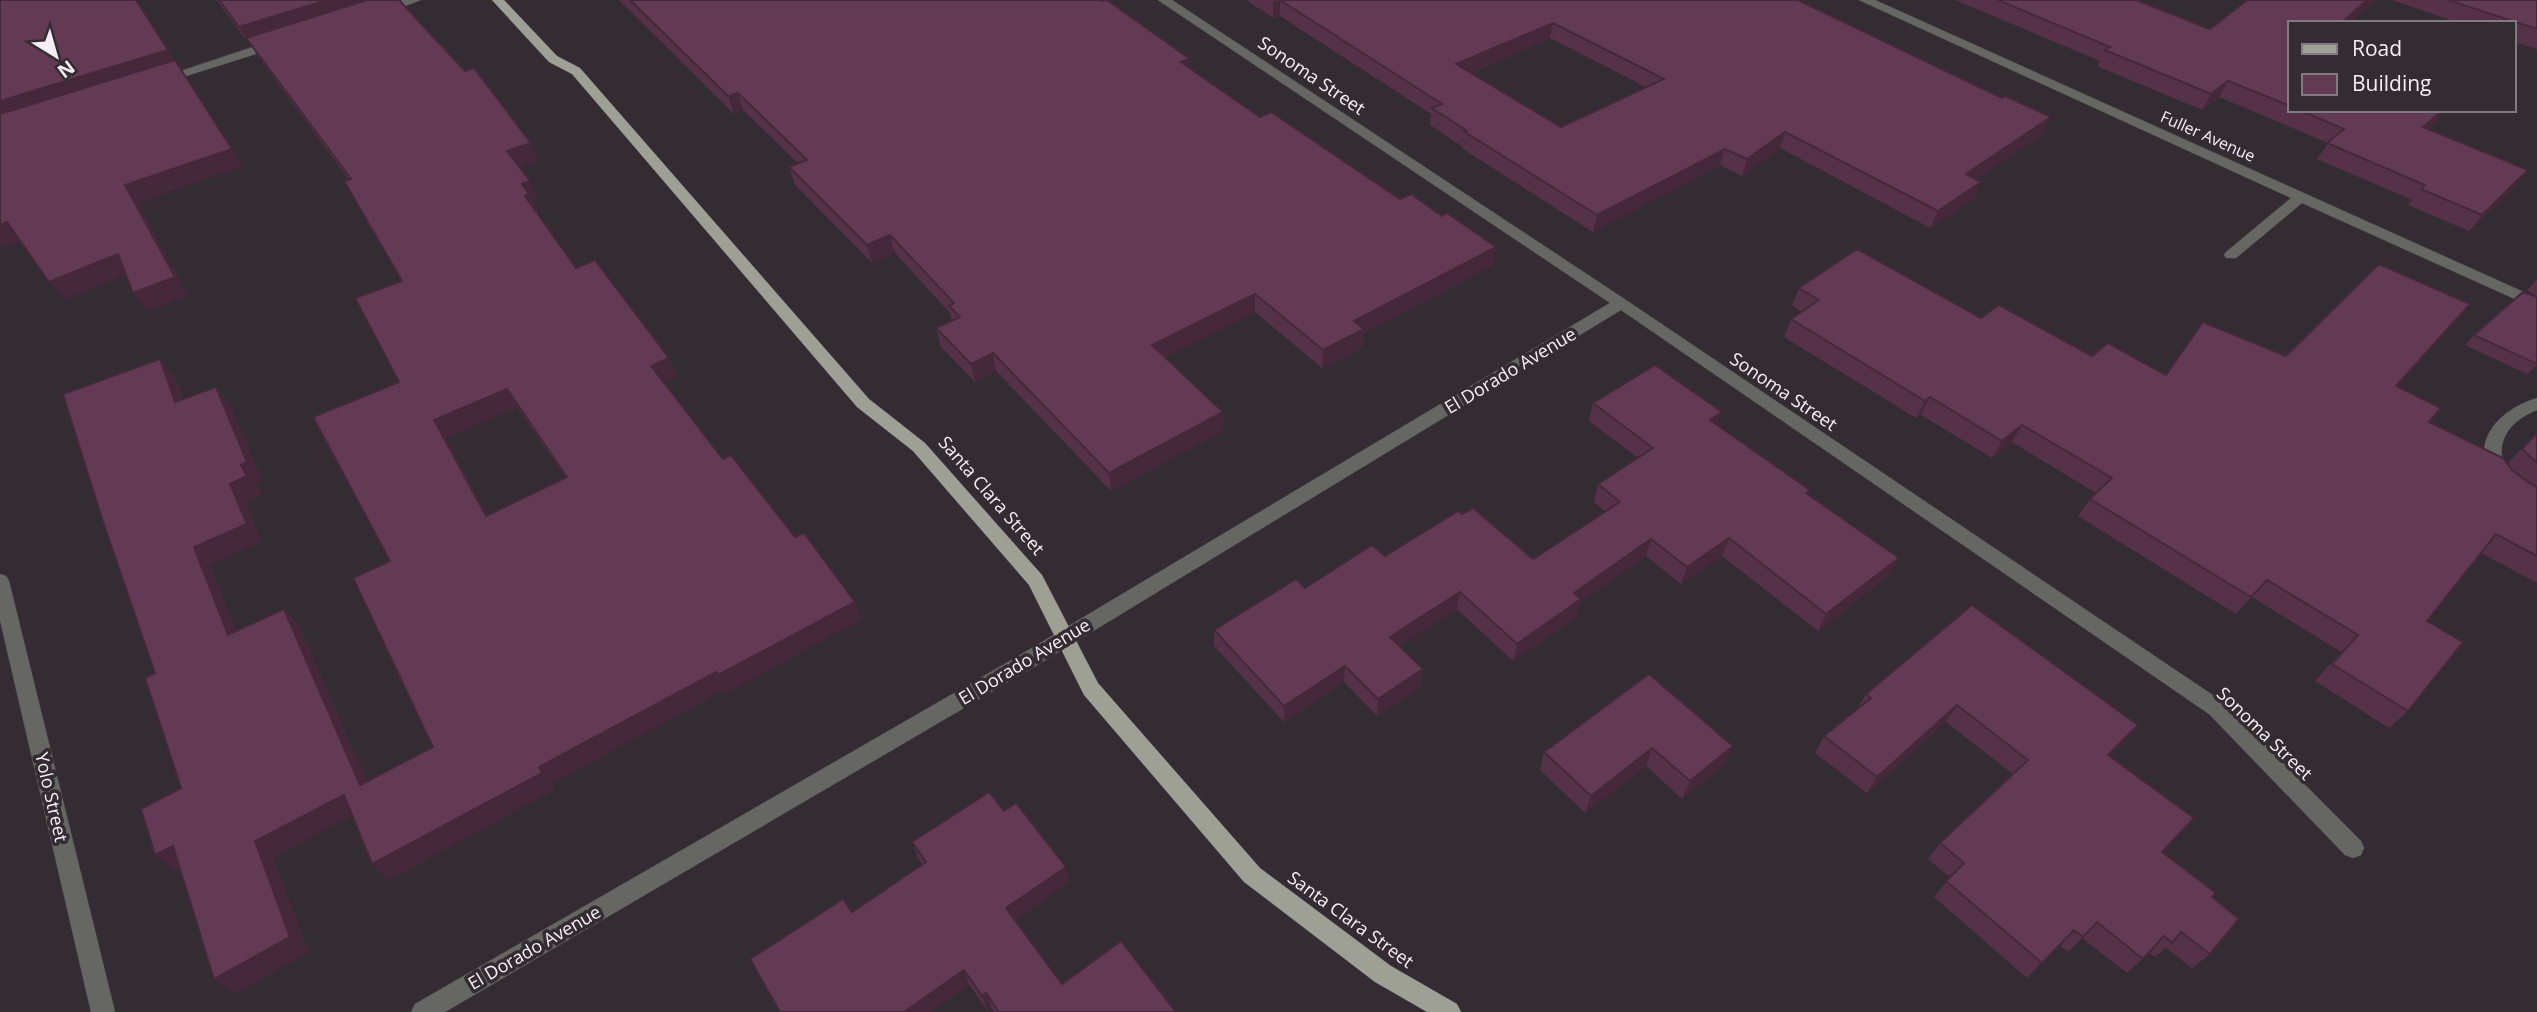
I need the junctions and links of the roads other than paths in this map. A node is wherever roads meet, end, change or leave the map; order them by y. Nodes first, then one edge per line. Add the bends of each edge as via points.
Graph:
1 (415, 0) edge
2 (498, 0) edge
3 (1164, 0) edge
4 (1865, 0) edge
5 (367, 15) edge
6 (289, 39) edge
7 (144, 85) edge
8 (2301, 197) junction
9 (2231, 255) dead end
10 (1621, 303) junction
11 (2537, 304) edge
12 (2537, 404) edge
13 (2506, 482) edge
14 (0, 581) edge
15 (1063, 638) junction
16 (2353, 848) dead end
17 (103, 1012) edge
18 (423, 1012) edge
19 (1449, 1012) edge

1 - 5 street
2 - 15 main road, Santa Clara Street via 553,59 576,71 863,403 919,446 1036,580
3 - 10 street, Sonoma Street
4 - 8 street, Fuller Avenue
6 - 7 street
8 - 9 street
8 - 11 street, Fuller Avenue
10 - 15 street, El Dorado Avenue
10 - 16 street, Sonoma Street via 2216,708
12 - 13 street via 2518,410 2490,442 2489,458
14 - 17 street, Yolo Street
15 - 18 street, El Dorado Avenue
15 - 19 main road, Santa Clara Street via 1091,689 1252,875 1383,974

